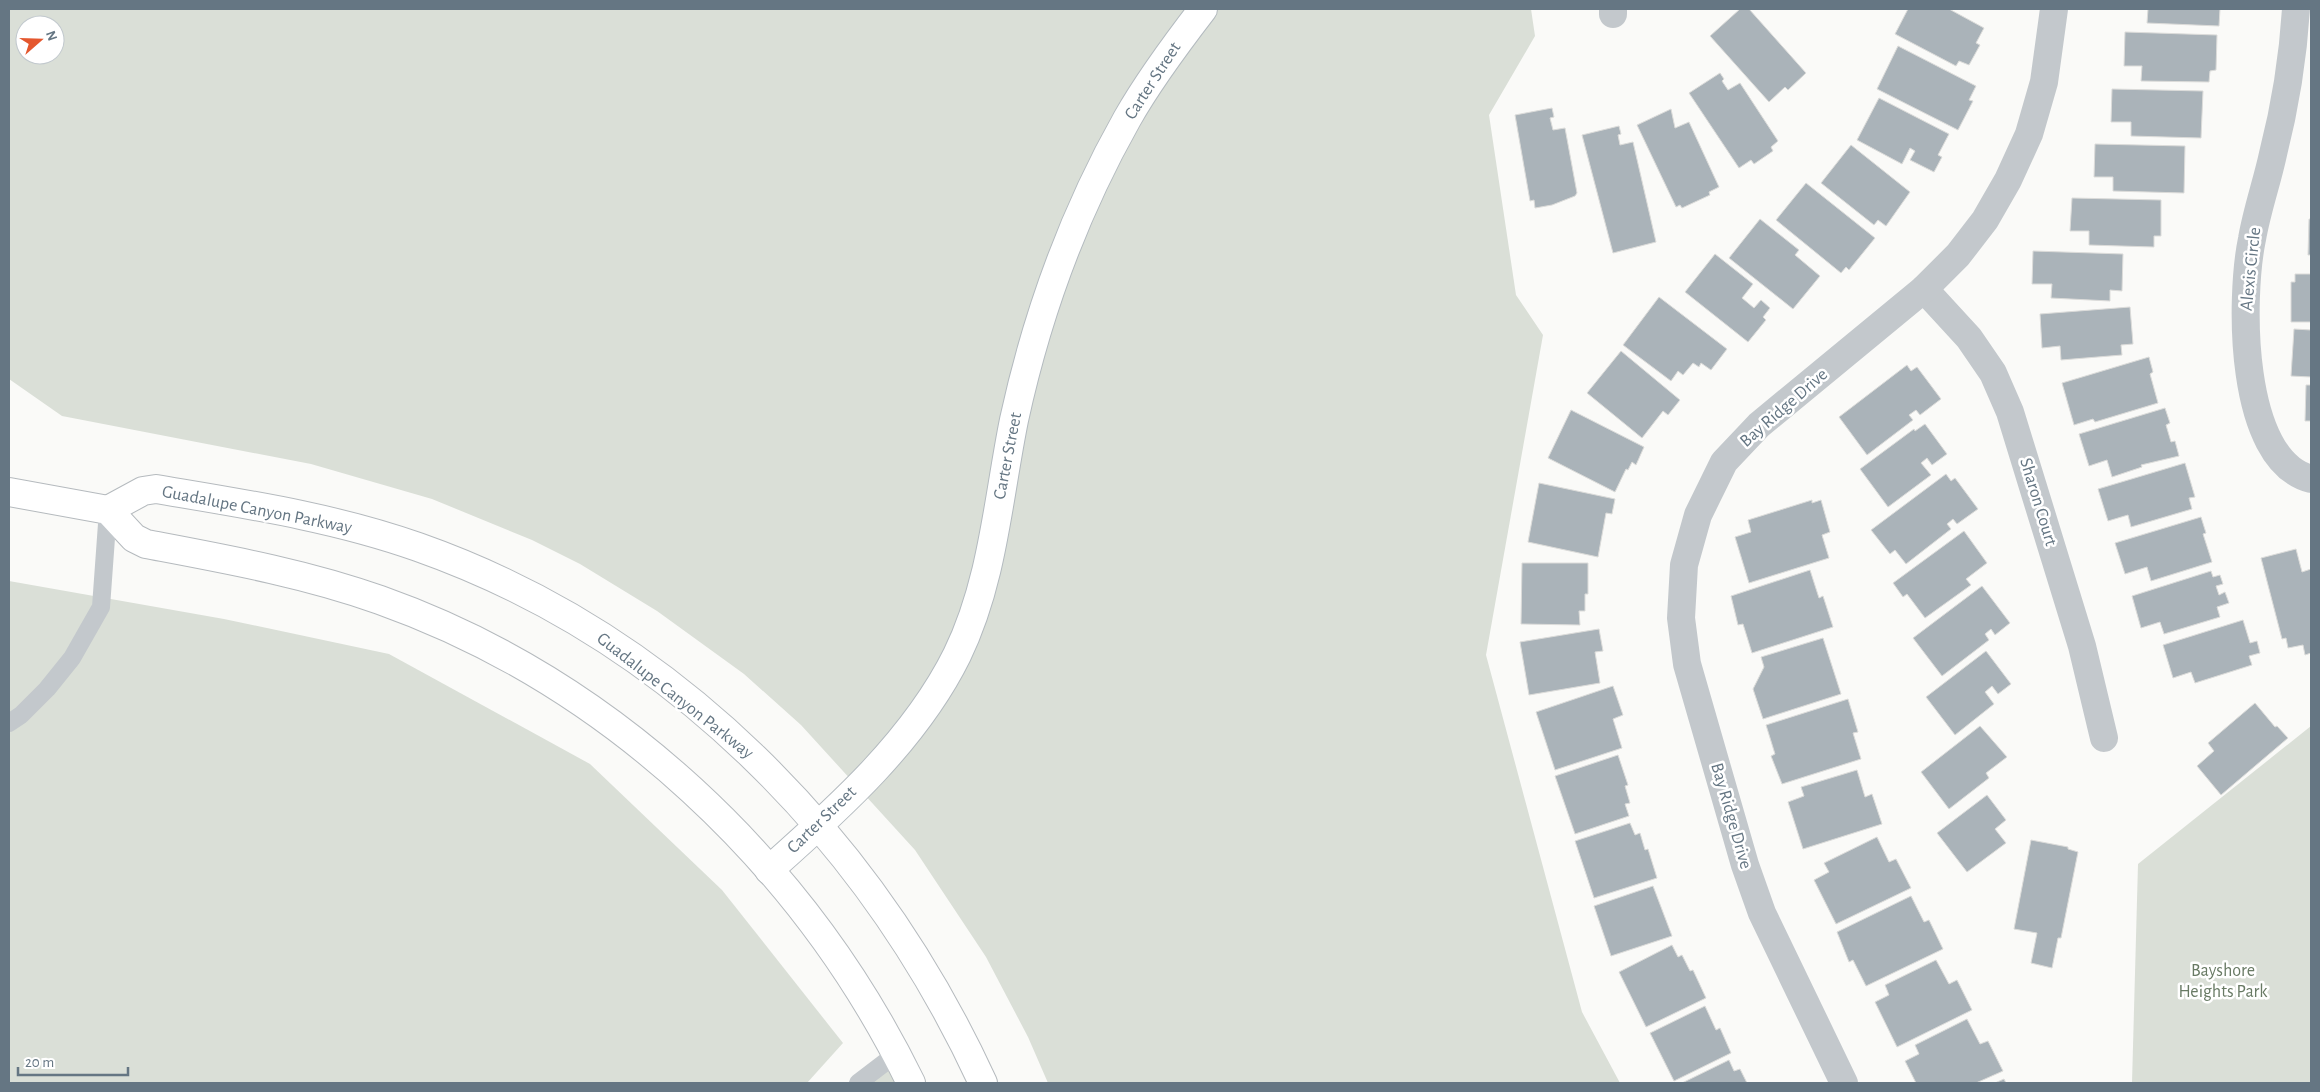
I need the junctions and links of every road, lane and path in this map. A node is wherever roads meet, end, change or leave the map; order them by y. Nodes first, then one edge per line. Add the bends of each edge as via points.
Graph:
1 (1203, 9) edge
2 (2054, 9) edge
3 (2296, 9) edge
4 (1924, 289) junction
5 (2311, 479) edge
6 (9, 492) edge
7 (108, 510) junction
8 (9, 723) edge
9 (2104, 738) dead end
10 (820, 825) junction
11 (769, 870) junction
12 (896, 1054) junction
13 (858, 1083) edge
14 (911, 1083) edge
15 (983, 1083) edge
16 (1844, 1083) edge

1 - 10 main road, Carter Street via 1166,58 1097,173 1048,292 1014,420 990,558 967,634 942,682 912,725
2 - 4 street, Bay Ridge Drive via 2044,82 2029,134 2008,180 1958,255
3 - 5 street, Alexis Circle via 2276,143 2251,240 2246,334 2257,412 2268,442 2286,465
4 - 9 street, Sharon Court via 1968,338 1993,373 2010,412 2082,646
4 - 16 street, Bay Ridge Drive via 1759,425 1724,462 1698,515 1684,565 1681,618 1687,664 1744,865 1762,913
6 - 7 main road
7 - 8 lane via 101,607 72,658 47,689
7 - 10 main road, Guadalupe Canyon Parkway via 143,491 156,489 232,502 341,524 416,547 492,577 595,634 661,680 753,756
7 - 11 main road via 134,538 146,544 341,587 418,614 513,660 597,712 655,757 703,801
10 - 11 main road, Carter Street
10 - 15 main road, Guadalupe Canyon Parkway via 873,893 927,975
11 - 12 main road via 843,966
12 - 13 lane
12 - 14 main road

